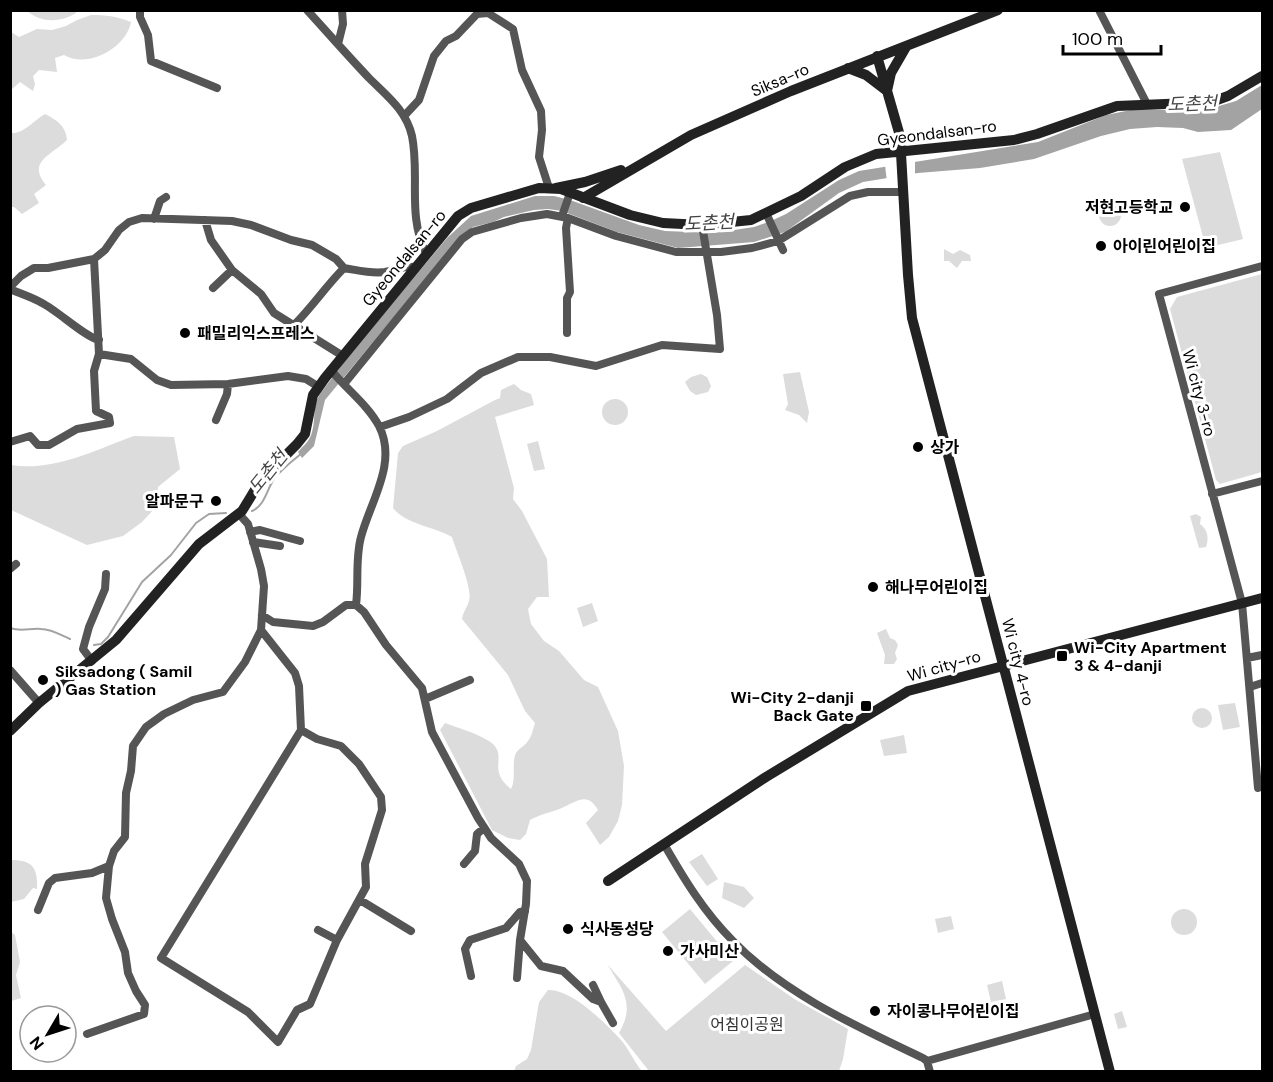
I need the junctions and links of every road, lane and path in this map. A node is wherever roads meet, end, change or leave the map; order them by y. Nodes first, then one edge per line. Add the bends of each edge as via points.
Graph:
1 (140, 10) edge
2 (307, 10) edge
3 (342, 10) edge
4 (998, 10) edge
5 (1099, 10) edge
6 (338, 44) junction
7 (906, 47) junction
8 (877, 56) junction
9 (848, 68) junction
10 (1263, 76) edge
11 (217, 88) dead end
12 (887, 91) junction
13 (1148, 104) junction
14 (405, 115) junction
15 (901, 156) junction
16 (633, 168) junction
17 (552, 188) junction
18 (902, 189) junction
19 (570, 195) junction
20 (166, 197) dead end
21 (583, 198) junction
22 (767, 215) junction
23 (564, 216) junction
24 (154, 219) junction
25 (205, 220) junction
26 (702, 227) junction
27 (777, 239) junction
28 (705, 250) junction
29 (783, 250) dead end
30 (426, 253) junction
31 (94, 259) junction
32 (1263, 266) edge
33 (415, 267) junction
34 (344, 268) junction
35 (232, 270) junction
36 (10, 288) edge
37 (213, 288) dead end
38 (295, 324) junction
39 (567, 333) dead end
40 (99, 340) junction
41 (99, 354) junction
42 (343, 356) junction
43 (332, 372) junction
44 (343, 383) junction
45 (228, 384) junction
46 (319, 387) junction
47 (216, 420) dead end
48 (380, 427) junction
49 (10, 442) edge
50 (1263, 481) edge
51 (1212, 494) junction
52 (239, 514) junction
53 (250, 532) junction
54 (300, 541) dead end
55 (253, 542) junction
56 (280, 546) dead end
57 (106, 574) dead end
58 (1263, 598) edge
59 (1242, 603) junction
60 (356, 605) junction
61 (262, 615) junction
62 (261, 630) junction
63 (1263, 654) edge
64 (1247, 658) junction
65 (92, 661) junction
66 (1003, 665) junction
67 (10, 670) edge
68 (470, 680) dead end
69 (1263, 683) edge
70 (1250, 687) junction
71 (425, 699) junction
72 (39, 704) junction
73 (301, 730) junction
74 (10, 731) edge
75 (1258, 788) dead end
76 (484, 828) junction
77 (664, 844) junction
78 (464, 864) dead end
79 (109, 866) junction
80 (608, 881) dead end
81 (360, 900) junction
82 (38, 910) dead end
83 (525, 911) junction
84 (318, 930) dead end
85 (411, 932) dead end
86 (337, 939) junction
87 (520, 940) junction
88 (471, 976) dead end
89 (517, 978) dead end
90 (593, 985) dead end
91 (601, 1002) junction
92 (1095, 1014) junction
93 (613, 1023) dead end
94 (87, 1034) dead end
95 (927, 1061) junction
96 (930, 1071) edge
97 (1110, 1071) edge

1 - 11 street via 151,61
2 - 6 street
3 - 6 street
4 - 7 street, Siksa-ro
5 - 13 street
6 - 14 street
7 - 8 street, Siksa-ro
7 - 12 street via 891,73
8 - 9 street, Siksa-ro
8 - 12 street
9 - 12 street via 866,75
9 - 16 street, Siksa-ro via 691,135
10 - 13 street, Gyeondalsan-ro via 1217,100
12 - 15 street via 900,136
13 - 15 street, Gyeondalsan-ro via 1108,108 1014,140
14 - 17 street via 419,100 434,56 446,41 477,14 488,13 513,29 522,70 541,111 539,157
14 - 30 street via 412,136 415,224
15 - 18 street, Wi city 4-ro
15 - 22 street, Gyeondalsan-ro via 876,154 858,161
16 - 17 street
16 - 21 street, Siksa-ro
17 - 19 street, Gyeondalsan-ro
17 - 30 street, Gyeondalsan-ro via 538,188 465,212
18 - 27 street via 849,196
18 - 66 street, Wi city 4-ro via 912,318
19 - 21 street, Gyeondalsan-ro
19 - 23 street
20 - 24 street via 160,201
21 - 26 street, Gyeondalsan-ro via 649,220
22 - 26 street, Gyeondalsan-ro
22 - 27 street
23 - 28 street via 616,236 676,252
23 - 39 street via 570,292
23 - 44 street via 521,218 472,232 462,239
24 - 25 street
24 - 31 street via 129,222
25 - 34 street via 251,225 312,245
25 - 35 street via 211,240
26 - 28 street
27 - 28 street via 752,248
27 - 29 street
28 - 48 street via 720,348 662,345 596,366 550,357 518,357 481,373 447,399
30 - 33 street, Gyeondalsan-ro
31 - 36 street via 34,268
31 - 40 street
32 - 51 street, Wi city 3-ro via 1159,294
33 - 34 street via 384,272
33 - 42 street, Gyeondalsan-ro
34 - 38 street
35 - 37 street
35 - 38 street via 261,294 274,313
36 - 40 street via 42,303
38 - 42 street
40 - 41 street
41 - 45 street via 130,359 157,380 171,385
41 - 49 street via 94,371 96,411 109,417 110,423 77,429 49,445 38,445 30,436
42 - 43 street, Gyeondalsan-ro
43 - 44 street
43 - 46 street, Gyeondalsan-ro
44 - 48 street
45 - 46 street via 288,376 306,379
45 - 47 street
46 - 52 street, Gyeondalsan-ro via 313,395 302,438 266,474
48 - 60 street via 384,468 361,536
50 - 51 street
51 - 59 street, Wi city 3-ro
52 - 53 street
52 - 65 street, Gyeondalsan-ro via 199,544 116,640
53 - 54 street via 260,530
53 - 55 street
55 - 56 street
55 - 61 street via 264,586
57 - 65 street via 105,590 88,627 83,649
58 - 59 street, Wi city-ro
59 - 64 street, Wi city 3-ro
59 - 66 street, Wi city-ro
60 - 61 street via 346,605 314,626 273,622
60 - 71 street via 422,688
61 - 62 street
62 - 73 street via 295,673
62 - 79 street via 245,662 223,692 193,699 164,714 146,727 133,746 125,801 125,837
63 - 64 street
64 - 70 street, Wi city 3-ro
65 - 72 street, Gyeondalsan-ro
66 - 77 street, Wi city-ro via 908,691
66 - 92 street, Wi city 4-ro
67 - 72 street
68 - 71 street
69 - 70 street
70 - 75 street, Wi city 3-ro
71 - 76 street via 432,732
72 - 74 street, Gyeondalsan-ro
73 - 81 street via 341,746 359,764 381,797 382,810 365,864 366,887
73 - 86 street via 161,958 248,1012 278,1042 297,1010 310,1004
76 - 78 street via 477,834 475,851
76 - 83 street via 519,864 527,881
77 - 80 street, Wi city-ro
77 - 95 street via 713,920 771,975 849,1022
79 - 82 street via 92,873 55,878
79 - 94 street via 106,898 125,952 128,973 145,1005 144,1014
81 - 85 street
81 - 86 street
83 - 87 street
83 - 88 street via 506,928 470,940 465,949
84 - 86 street
87 - 89 street
87 - 91 street via 541,966 564,971
90 - 91 street
91 - 93 street
92 - 95 street
92 - 97 street, Wi city 4-ro
95 - 96 street

